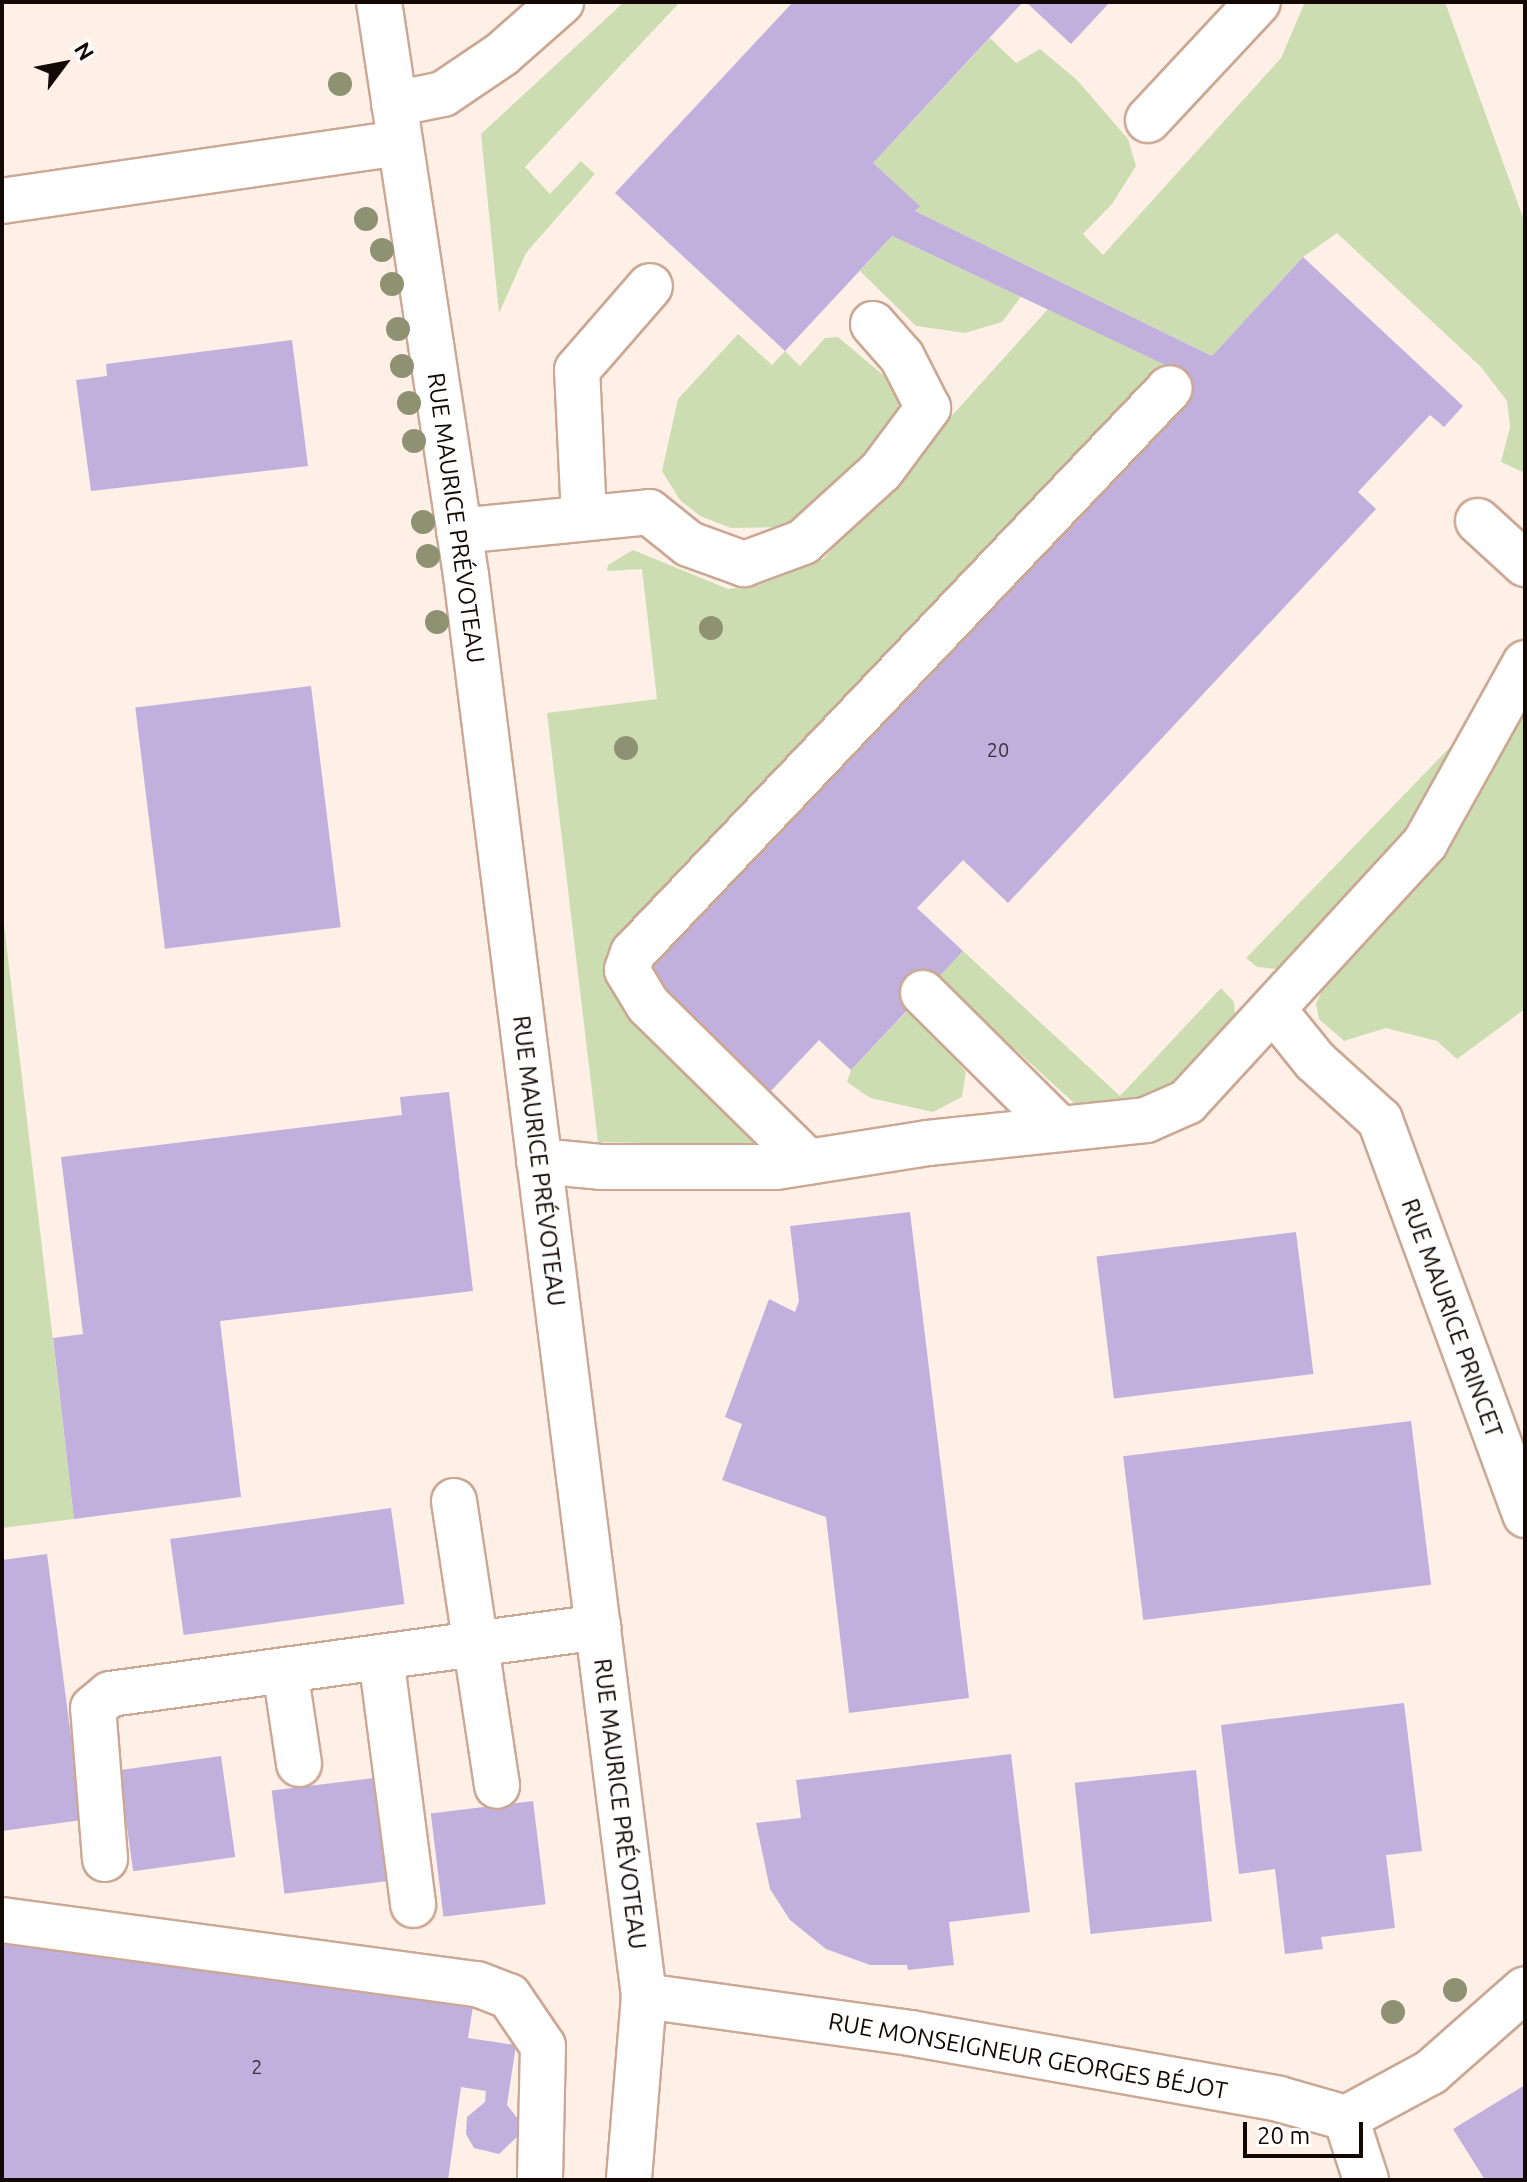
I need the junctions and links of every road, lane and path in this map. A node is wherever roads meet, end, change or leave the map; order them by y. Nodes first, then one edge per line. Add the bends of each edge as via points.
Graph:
1 (379, 2) edge
2 (561, 2) edge
3 (1258, 2) edge
4 (1148, 120) dead end
5 (397, 124) junction
6 (2, 201) edge
7 (650, 286) dead end
8 (873, 324) dead end
9 (1170, 388) dead end
10 (584, 517) junction
11 (1478, 521) dead end
12 (459, 531) junction
13 (1525, 564) edge
14 (1525, 663) edge
15 (923, 993) dead end
16 (1273, 1009) junction
17 (1060, 1129) junction
18 (539, 1161) junction
19 (808, 1162) junction
20 (454, 1501) dead end
21 (1525, 1515) edge
22 (598, 1627) junction
23 (479, 1644) junction
24 (381, 1657) junction
25 (285, 1670) junction
26 (299, 1764) dead end
27 (497, 1786) dead end
28 (105, 1859) dead end
29 (413, 1905) dead end
30 (2, 1920) edge
31 (1525, 1989) edge
32 (644, 1996) junction
33 (1346, 2118) junction
34 (540, 2180) edge
35 (629, 2180) edge
36 (1366, 2180) edge

1 - 5 street, RUE MAURICE PRÉVOTEAU
2 - 5 street via 502,54
3 - 4 street
5 - 6 street
5 - 12 street, RUE MAURICE PRÉVOTEAU
7 - 10 street via 577,370
8 - 10 street via 902,357 928,408 881,471 803,542 744,564 689,544 649,512
9 - 19 street via 633,953 627,970 648,1005
10 - 12 street
11 - 13 street
12 - 18 street, RUE MAURICE PRÉVOTEAU
14 - 16 street via 1425,843
15 - 17 street
16 - 17 street via 1187,1102 1146,1120
16 - 21 street, RUE MAURICE PRINCET via 1315,1061 1380,1120
17 - 19 street
18 - 19 street via 601,1167 776,1167
18 - 22 street, RUE MAURICE PRÉVOTEAU
20 - 23 street
22 - 23 street
22 - 32 street, RUE MAURICE PRÉVOTEAU
23 - 24 street
23 - 27 street
24 - 25 street
24 - 29 street
25 - 26 street
25 - 28 street via 110,1694 93,1708
30 - 34 street via 477,1984 509,1996 543,2046
31 - 33 street via 1431,2072
32 - 33 street, RUE MONSEIGNEUR GEORGES BÉJOT via 910,2033 1279,2099
32 - 35 street, RUE MAURICE PRÉVOTEAU
33 - 36 street

